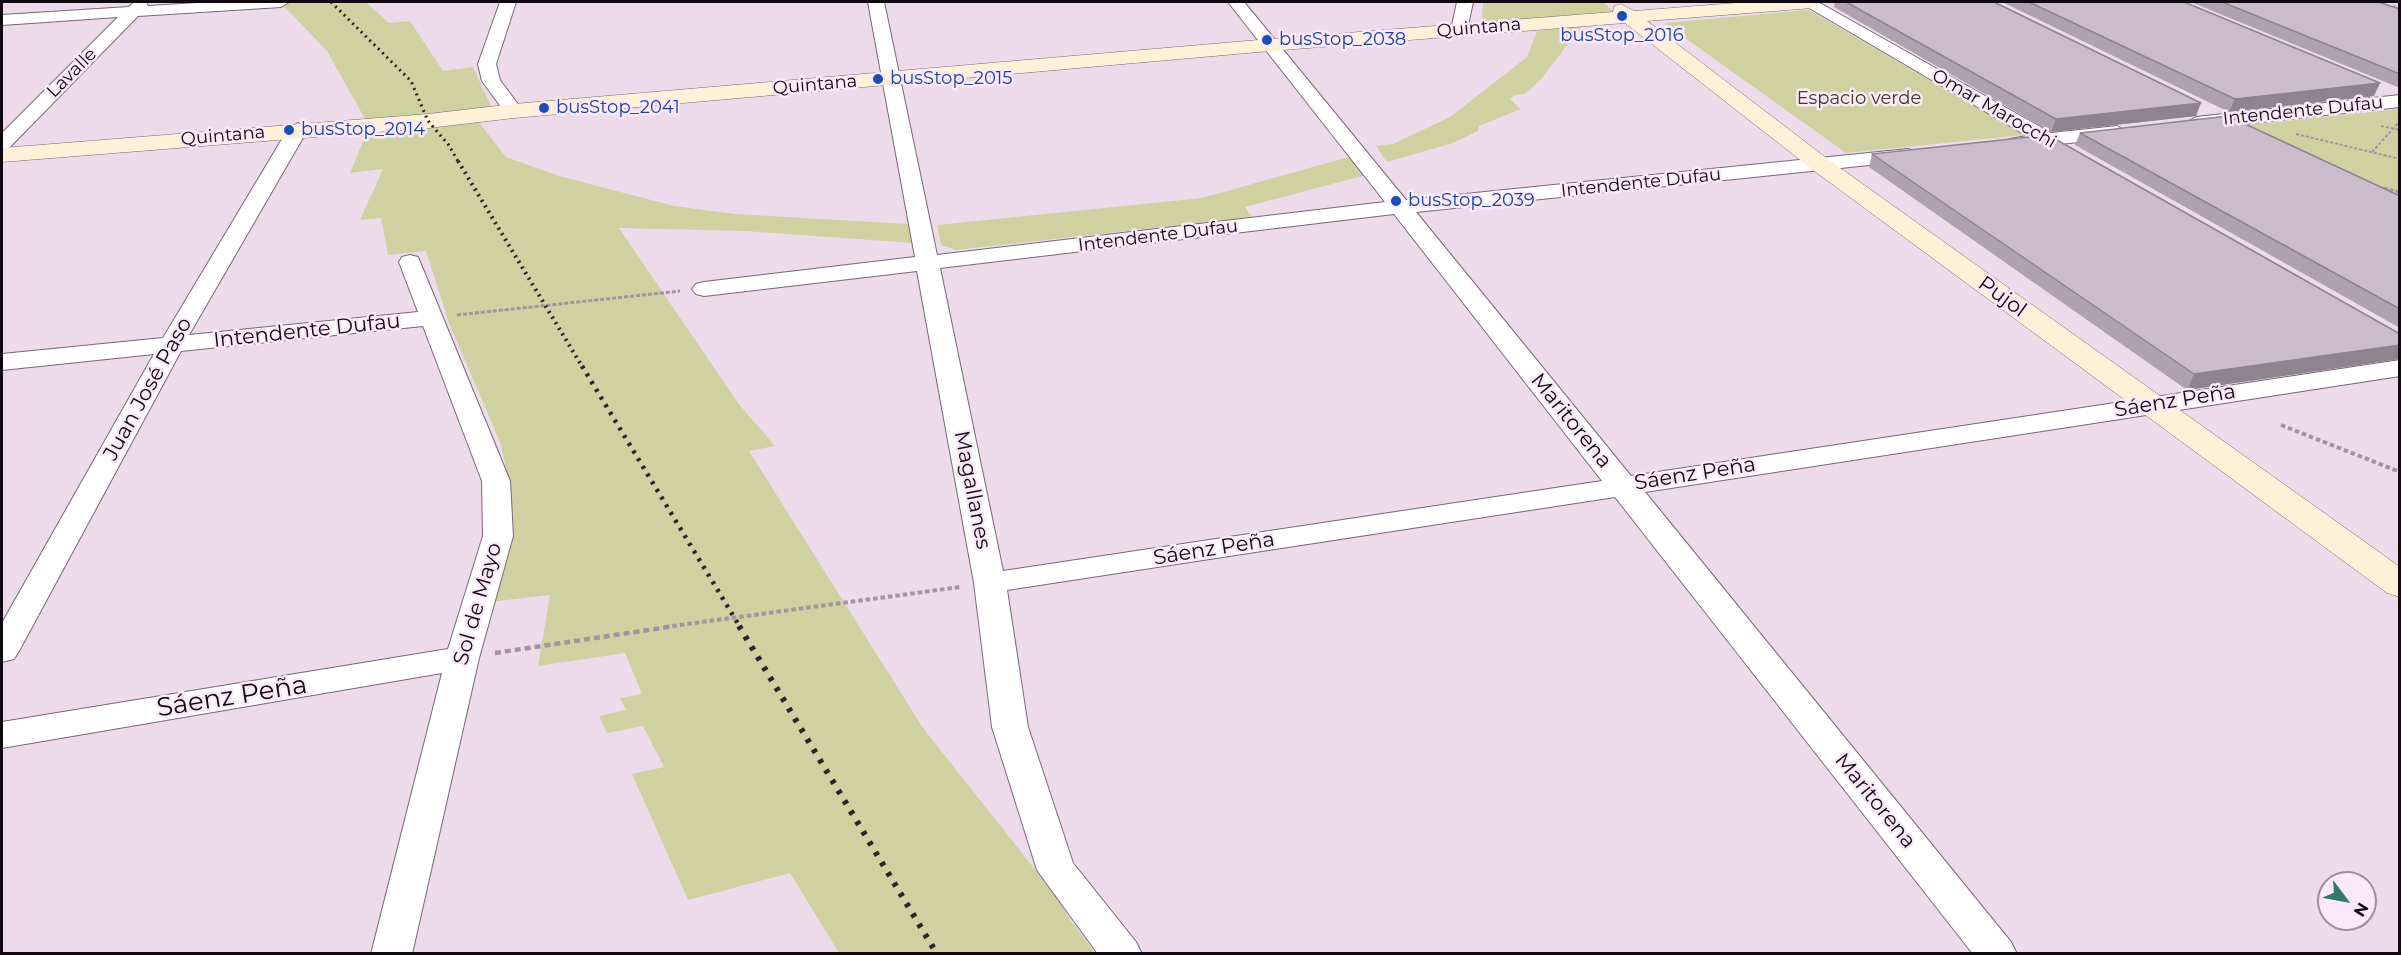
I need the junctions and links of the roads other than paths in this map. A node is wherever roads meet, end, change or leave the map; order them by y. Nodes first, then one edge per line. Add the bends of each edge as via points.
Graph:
1 (281, 2) edge
2 (508, 2) edge
3 (876, 2) edge
4 (1236, 2) edge
5 (1465, 2) edge
6 (1807, 2) edge
7 (1813, 2) edge
8 (138, 6) edge
9 (1619, 8) edge
10 (2, 20) edge
11 (1459, 30) junction
12 (1270, 45) junction
13 (892, 78) junction
14 (2378, 88) edge
15 (2400, 99) edge
16 (2194, 105) edge
17 (514, 111) junction
18 (2225, 120) junction
19 (2178, 125) edge
20 (298, 129) junction
21 (2130, 130) edge
22 (2256, 135) edge
23 (2047, 140) junction
24 (2, 144) edge
25 (2000, 145) edge
26 (1928, 153) edge
27 (2, 155) edge
28 (2078, 158) edge
29 (1821, 165) junction
30 (1400, 207) junction
31 (410, 262) dead end
32 (927, 264) junction
33 (704, 289) road end
34 (433, 318) junction
35 (172, 344) junction
36 (2, 363) edge
37 (2400, 368) edge
38 (2151, 405) junction
39 (1622, 485) junction
40 (990, 583) junction
41 (2400, 585) edge
42 (2, 651) edge
43 (462, 658) junction
44 (2, 735) edge
45 (391, 954) edge
46 (1122, 954) edge
47 (1997, 954) edge

1 - 8 street
2 - 17 street via 487,64 491,81
3 - 13 street, Magallanes
4 - 12 street, Maritorena
5 - 11 street
6 - 7 street, Quintana
6 - 9 street, Quintana
6 - 23 street, Omar Marocchi
8 - 10 street
8 - 24 street, Lavalle
9 - 11 street, Quintana
9 - 29 street, Pujol
11 - 12 street, Quintana
12 - 13 street, Quintana
12 - 30 street, Maritorena
13 - 17 street, Quintana
13 - 32 street, Magallanes
14 - 15 street
15 - 18 street, Intendente Dufau
16 - 18 street
17 - 20 street, Quintana
18 - 19 street, Intendente Dufau
18 - 22 street
20 - 27 street, Quintana
20 - 35 street, Juan José Paso
21 - 23 street
23 - 25 street
23 - 28 street, Omar Marocchi
26 - 29 street, Intendente Dufau
29 - 30 street, Intendente Dufau
29 - 38 street, Pujol
30 - 32 street, Intendente Dufau
30 - 39 street, Maritorena
31 - 34 street, Sol de Mayo
32 - 33 street, Intendente Dufau
32 - 40 street, Magallanes
34 - 35 street, Intendente Dufau
34 - 43 street, Sol de Mayo via 496,481 498,536
35 - 36 street, Intendente Dufau
35 - 42 street, Juan José Paso
37 - 38 street, Sáenz Peña
38 - 39 street, Sáenz Peña
38 - 41 street, Pujol
39 - 40 street, Sáenz Peña
39 - 47 street, Maritorena
40 - 46 street, Magallanes via 1010,728 1056,870
43 - 44 street, Sáenz Peña
43 - 45 street, Sol de Mayo

